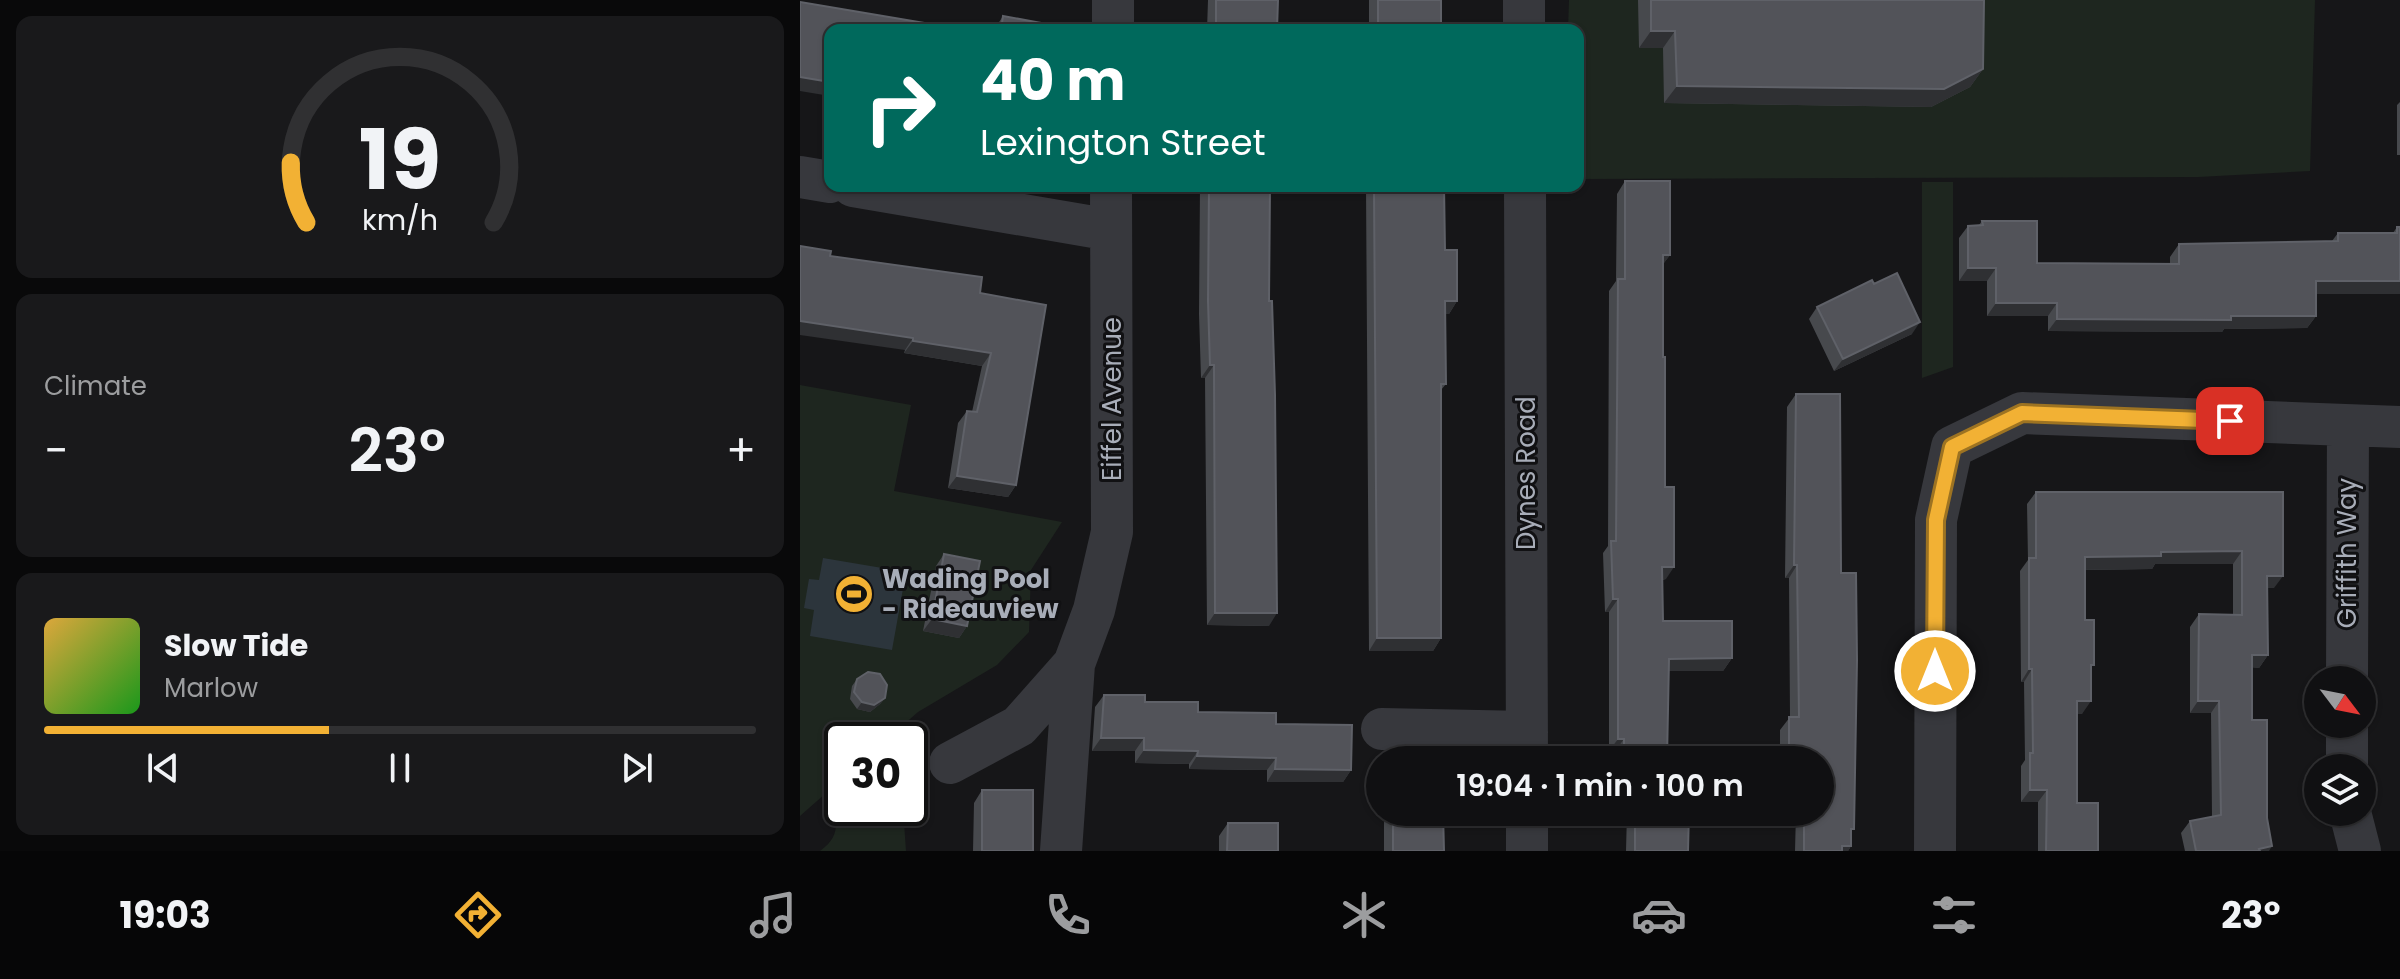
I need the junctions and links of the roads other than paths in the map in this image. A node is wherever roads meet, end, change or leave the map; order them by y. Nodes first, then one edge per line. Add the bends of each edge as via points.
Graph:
1 (1113, 0) edge
2 (1524, 0) edge
3 (1113, 24) edge
4 (1524, 24) edge
5 (800, 177) edge
6 (824, 181) edge
7 (888, 192) edge
8 (1111, 192) edge
9 (1525, 192) edge
10 (1111, 230) junction
11 (2348, 426) junction
12 (2400, 427) edge
13 (1074, 664) junction
14 (2347, 666) edge
15 (1382, 729) dead end
16 (1527, 746) edge
17 (950, 763) dead end
18 (1527, 826) edge
19 (2354, 826) edge
20 (1061, 851) edge
21 (1527, 851) edge
22 (1935, 851) edge
23 (2360, 851) edge

1 - 3 street
2 - 4 street
5 - 6 street
7 - 10 street
8 - 10 street, Eiffel Avenue
9 - 16 street, Dynes Road
10 - 13 street, Eiffel Avenue via 1112,532 1094,610
11 - 12 street
11 - 14 street, Griffith Way
11 - 22 street via 2022,413 1952,447 1936,520
13 - 17 street via 1019,726
13 - 20 street
15 - 16 street
18 - 21 street
19 - 23 street

